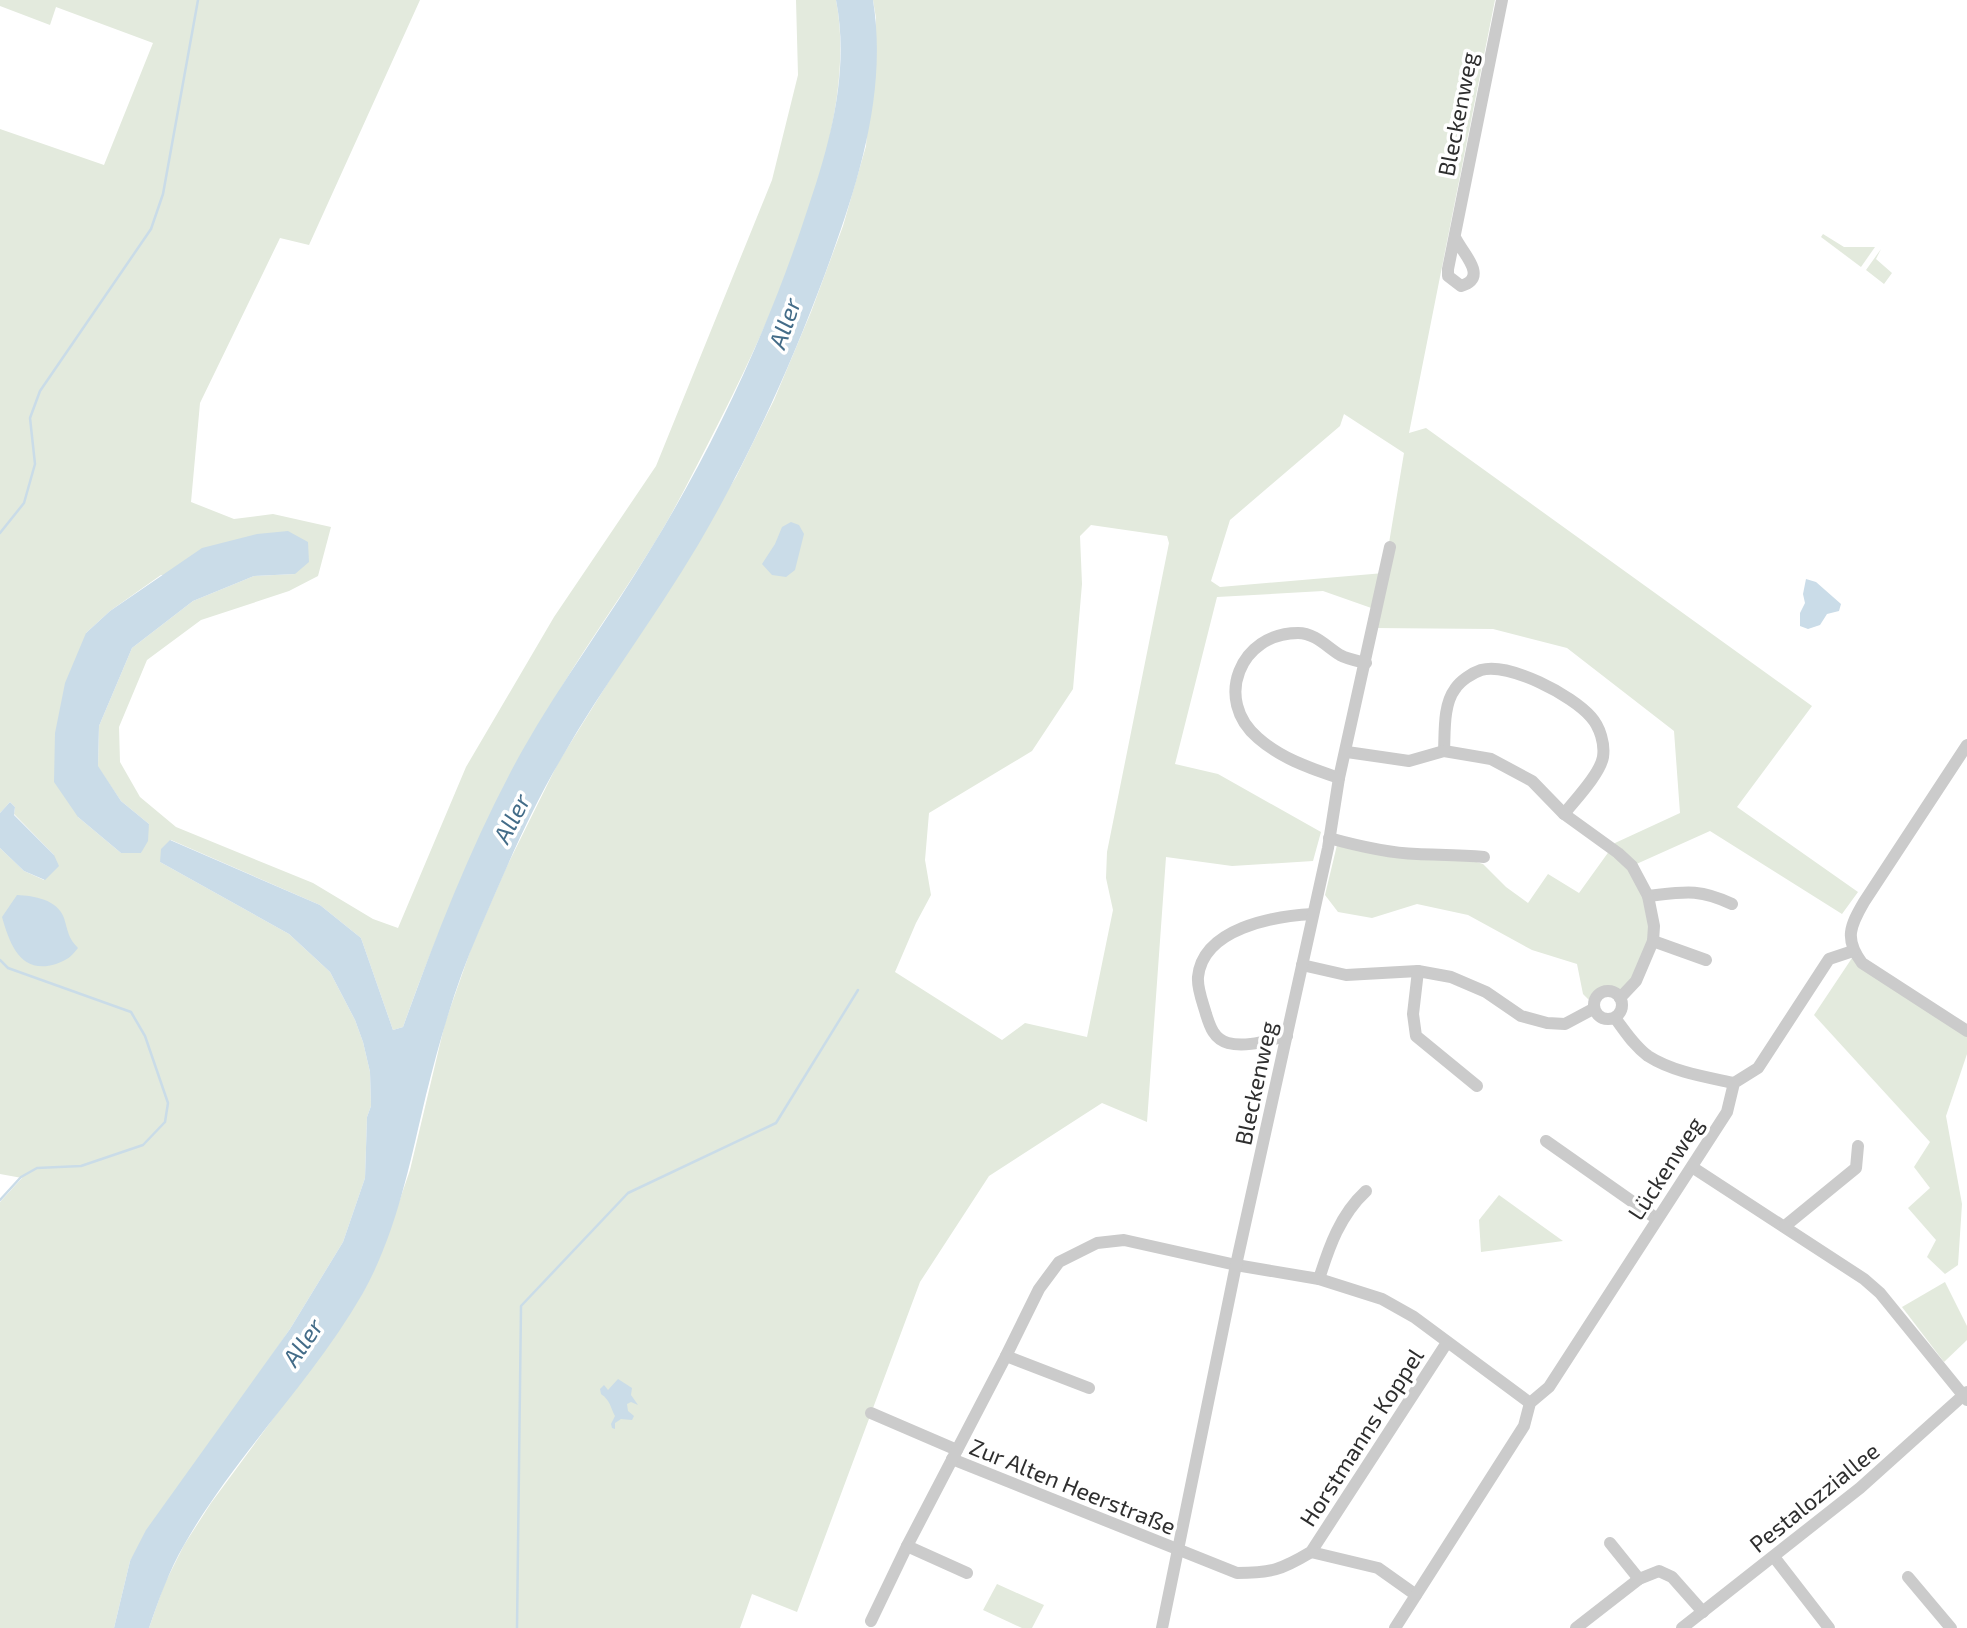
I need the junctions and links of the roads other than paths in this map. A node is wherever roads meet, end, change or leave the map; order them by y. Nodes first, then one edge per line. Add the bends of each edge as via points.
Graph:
1 (1502, 0) edge
2 (1455, 237) junction
3 (1390, 547) dead end
4 (1366, 663) junction
5 (1967, 745) edge
6 (1444, 751) junction
7 (1347, 752) junction
8 (1339, 778) junction
9 (1564, 814) junction
10 (1329, 838) junction
11 (1484, 858) dead end
12 (1648, 896) junction
13 (1732, 904) dead end
14 (1312, 914) junction
15 (1653, 941) junction
16 (1853, 951) junction
17 (1706, 960) dead end
18 (1303, 965) junction
19 (1418, 971) junction
20 (1620, 998) junction
21 (1593, 1009) junction
22 (1615, 1017) junction
23 (1967, 1031) edge
24 (1287, 1036) junction
25 (1734, 1083) junction
26 (1477, 1086) dead end
27 (1546, 1141) dead end
28 (1858, 1146) dead end
29 (1692, 1167) junction
30 (1366, 1191) dead end
31 (1657, 1219) junction
32 (1785, 1226) junction
33 (1236, 1265) junction
34 (1319, 1279) junction
35 (1446, 1343) junction
36 (1006, 1356) junction
37 (1090, 1388) dead end
38 (1966, 1396) edge
39 (1530, 1403) junction
40 (871, 1413) dead end
41 (955, 1455) junction
42 (1610, 1543) dead end
43 (908, 1546) junction
44 (1179, 1551) junction
45 (1311, 1552) junction
46 (1774, 1557) junction
47 (967, 1573) dead end
48 (1908, 1577) dead end
49 (1639, 1579) junction
50 (1416, 1595) junction
51 (1703, 1612) junction
52 (871, 1621) dead end
53 (1163, 1628) edge
54 (1395, 1628) edge
55 (1576, 1628) edge
56 (1682, 1628) edge
57 (1829, 1628) edge
58 (1951, 1628) edge

1 - 2 street, Bleckenweg
2 - 2 street, Bleckenweg via 1474,267 1474,276 1461,286 1445,278
3 - 4 street, Bleckenweg
4 - 7 street, Bleckenweg
4 - 8 street via 1342,656 1322,641 1300,633 1276,636 1256,646 1241,667 1234,695 1239,714 1257,737 1291,761
5 - 16 street via 1854,918 1850,932
6 - 7 street via 1409,761
6 - 9 street via 1491,759 1532,780
6 - 9 street via 1446,715 1454,690 1466,678 1482,670 1508,670 1539,683 1572,701 1591,717 1601,734 1603,757 1597,771
7 - 8 street, Bleckenweg
8 - 10 street, Bleckenweg
9 - 12 street via 1624,858
10 - 11 street via 1366,848
10 - 14 street, Bleckenweg
12 - 13 street via 1709,893
12 - 15 street
14 - 18 street, Bleckenweg
14 - 24 street via 1257,922 1223,938 1211,948 1198,978 1209,1023 1224,1042 1241,1045
15 - 17 street
15 - 20 street via 1636,981
16 - 23 street via 1862,963
16 - 25 street via 1829,959 1758,1068
18 - 19 street via 1346,975
18 - 24 street, Bleckenweg
19 - 21 street via 1451,977 1486,992 1521,1016 1547,1023 1565,1024
19 - 26 street via 1413,1014 1416,1035
20 - 21 street via 1604,991 1594,1000
20 - 22 street via 1622,1007
21 - 22 street via 1602,1019
22 - 25 street via 1649,1056 1688,1073
24 - 33 street, Bleckenweg
25 - 29 street, Lückenweg via 1727,1112
27 - 31 street
28 - 32 street via 1856,1168
29 - 31 street, Lückenweg
29 - 32 street
30 - 34 street via 1335,1233
31 - 39 street, Lückenweg via 1549,1387
32 - 38 street via 1880,1293
33 - 34 street
33 - 36 street via 1137,1242 1097,1243 1059,1262 1039,1289
33 - 44 street, Bleckenweg
34 - 35 street via 1382,1299
35 - 39 street
35 - 45 street, Horstmanns Koppel
36 - 37 street
36 - 41 street
38 - 46 street, Pestalozziallee
39 - 50 street, Lückenweg via 1524,1426
40 - 41 street, Zur Alten Heerstraße
41 - 43 street
41 - 44 street, Zur Alten Heerstraße
42 - 49 street
43 - 47 street
43 - 52 street
44 - 45 street, Horstmanns Koppel via 1237,1573 1267,1573
44 - 53 street, Bleckenweg
45 - 50 street, Horstmanns Koppel via 1378,1568
46 - 51 street, Pestalozziallee
46 - 57 street
48 - 58 street
49 - 51 street via 1659,1571 1672,1577
49 - 55 street
50 - 54 street, Lückenweg
51 - 56 street, Pestalozziallee

